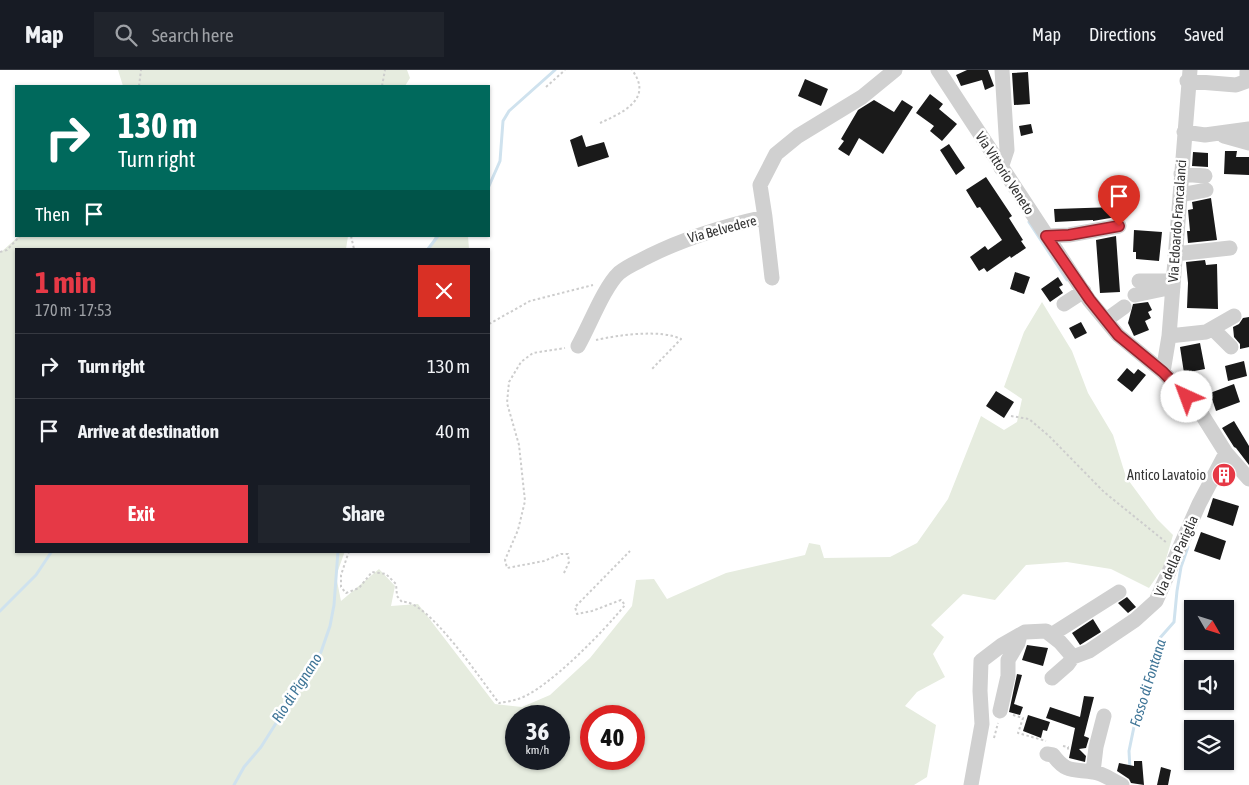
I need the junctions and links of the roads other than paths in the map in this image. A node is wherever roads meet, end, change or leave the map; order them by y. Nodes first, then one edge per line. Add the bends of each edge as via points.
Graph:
1 (895, 70) edge
2 (938, 70) edge
3 (1002, 70) edge
4 (1247, 72) dead end
5 (1188, 75) edge
6 (1249, 129) edge
7 (1184, 132) junction
8 (1214, 134) junction
9 (1249, 143) edge
10 (1001, 168) junction
11 (1181, 174) junction
12 (1180, 195) junction
13 (765, 217) junction
14 (1119, 226) dead end
15 (1046, 236) junction
16 (1230, 248) dead end
17 (1175, 254) junction
18 (772, 278) dead end
19 (1173, 284) junction
20 (1137, 288) dead end
21 (1124, 307) dead end
22 (1234, 316) dead end
23 (1106, 320) junction
24 (1212, 328) junction
25 (1169, 336) junction
26 (578, 346) road end
27 (1232, 347) dead end
28 (1163, 372) junction
29 (1226, 453) junction
30 (1249, 479) edge
31 (1119, 592) dead end
32 (1020, 635) junction
33 (1051, 635) junction
34 (1073, 657) junction
35 (1052, 678) dead end
36 (1000, 712) dead end
37 (1107, 718) dead end
38 (1049, 748) road end
39 (1093, 772) junction
40 (971, 785) edge
41 (1122, 785) edge

1 - 13 street, Via Belvedere via 862,97 798,136 776,154 760,184
2 - 10 street, Via Vittorio Veneto
3 - 10 street via 1008,150
4 - 5 street via 1247,81 1236,84
5 - 7 street, Via Edoardo Francalanci
6 - 8 street
7 - 8 street
7 - 11 street, Via Edoardo Francalanci
8 - 9 street
10 - 15 street, Via Vittorio Veneto
11 - 12 street, Via Edoardo Francalanci
11 - 12 street via 1206,183
12 - 17 street, Via Edoardo Francalanci
13 - 18 street
13 - 26 street, Via Belvedere via 685,239 619,273
14 - 15 street
15 - 23 street, Via Vittorio Veneto via 1076,296
16 - 17 street
17 - 19 street, Via Edoardo Francalanci
19 - 20 street
19 - 25 street, Via Edoardo Francalanci
21 - 23 street
22 - 24 street
23 - 28 street, Via Vittorio Veneto via 1118,335
24 - 25 street via 1206,332
24 - 27 street
25 - 28 street, Via Edoardo Francalanci
28 - 29 street, Via Vittorio Veneto via 1199,410
29 - 30 street, Via Vittorio Veneto
29 - 34 street, Via della Pariglia via 1199,504 1156,601 1135,620 1089,651
31 - 33 street
32 - 33 street via 1046,631
32 - 36 street via 1008,660
32 - 40 street via 982,660 982,724
33 - 34 street
34 - 35 street
37 - 39 street via 1096,746
38 - 39 street via 1060,766
39 - 41 street

